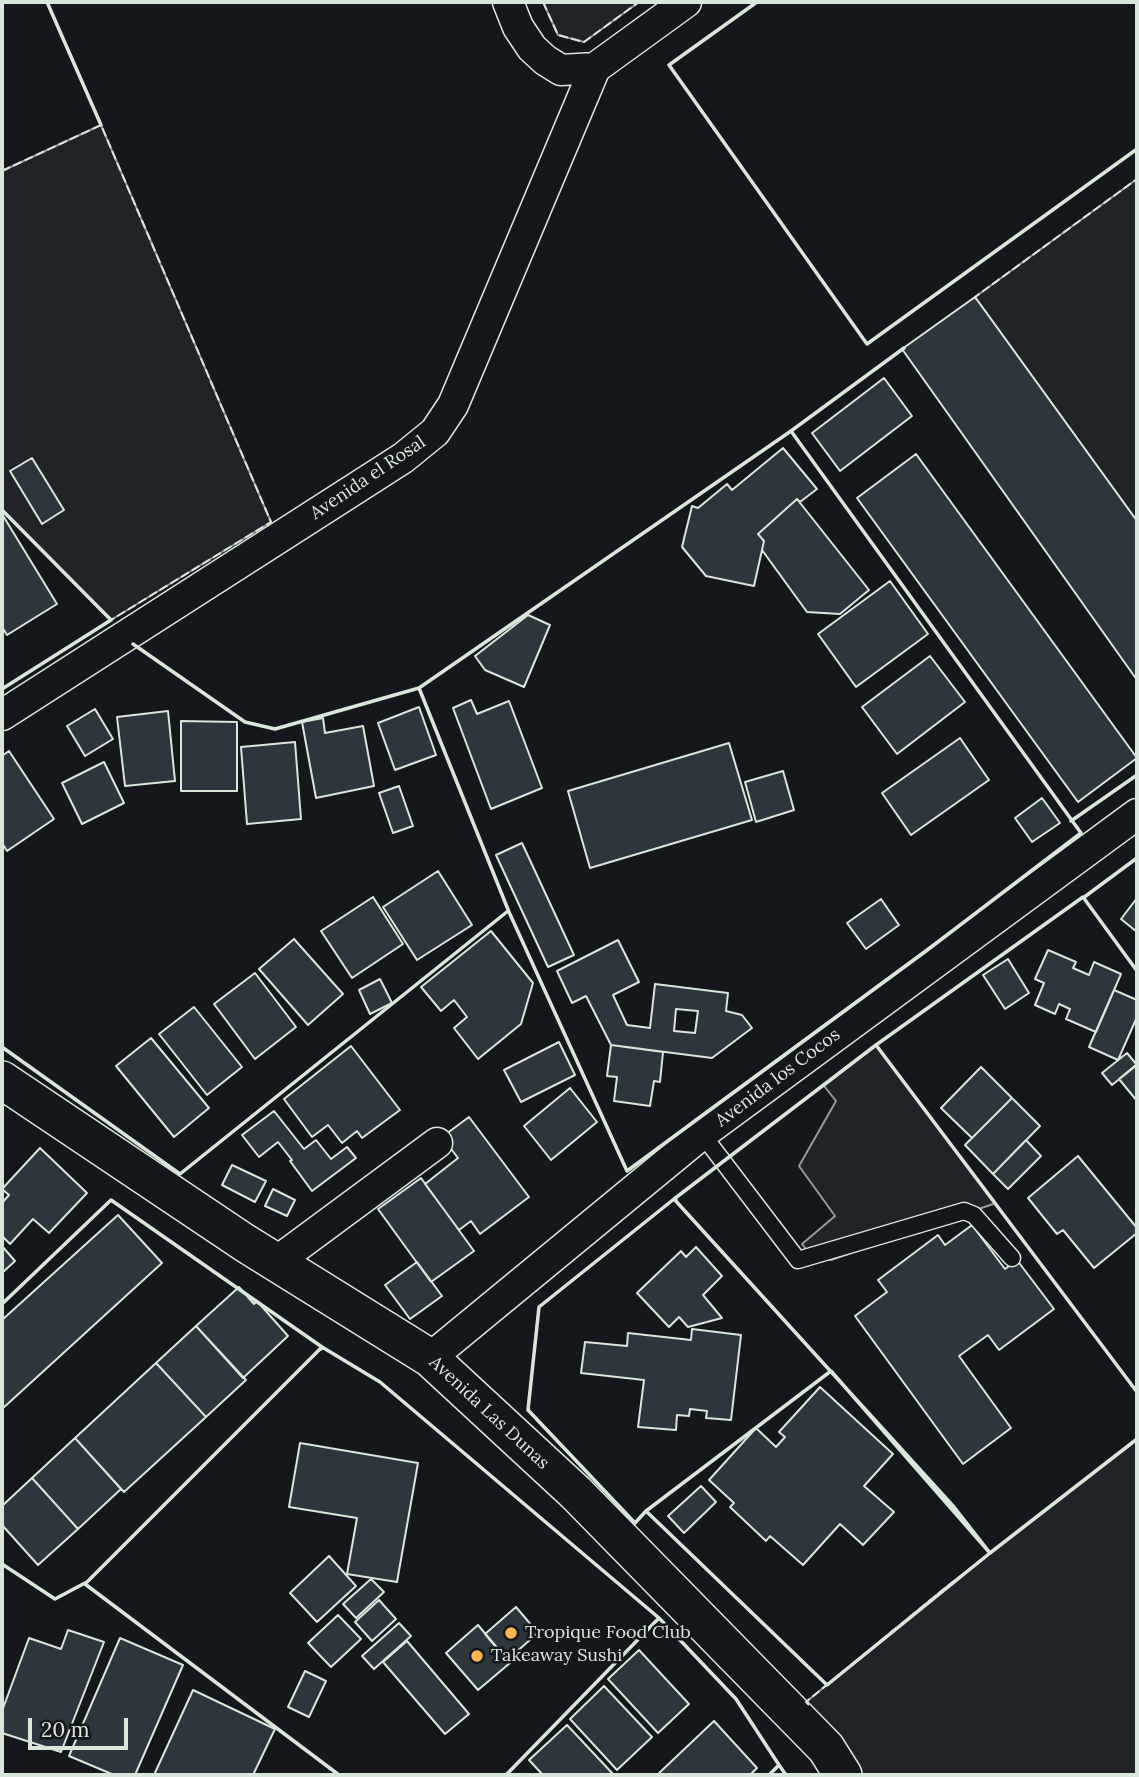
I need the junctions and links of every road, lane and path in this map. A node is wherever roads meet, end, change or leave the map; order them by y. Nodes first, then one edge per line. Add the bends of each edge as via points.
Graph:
1 (508, 2) edge
2 (686, 2) edge
3 (595, 68) junction
4 (2, 715) edge
5 (1137, 814) edge
6 (2, 1080) edge
7 (702, 1134) junction
8 (437, 1143) dead end
9 (1013, 1258) dead end
10 (276, 1262) junction
11 (430, 1357) junction
12 (843, 1775) edge

1 - 3 street via 518,27 545,60 561,70
2 - 3 street
3 - 4 street, Avenida el Rosal via 453,405 435,432 403,458
5 - 7 street, Avenida los Cocos
6 - 10 street, Avenida Las Dunas
7 - 9 lane via 798,1260 964,1211 974,1215
7 - 11 street, Avenida los Cocos
8 - 10 street
10 - 11 street, Avenida Las Dunas
11 - 12 street, Avenida Las Dunas via 576,1493 826,1748

